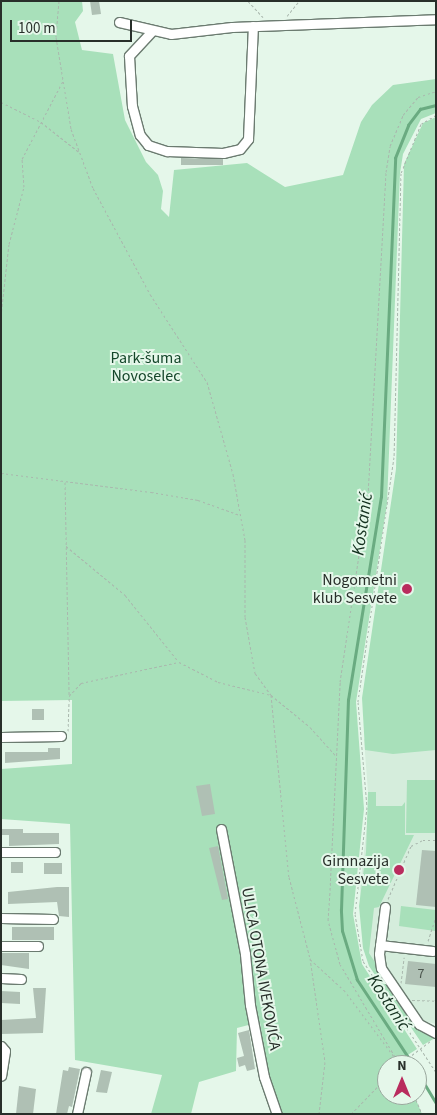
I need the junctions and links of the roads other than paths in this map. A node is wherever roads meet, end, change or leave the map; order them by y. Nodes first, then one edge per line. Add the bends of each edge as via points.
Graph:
1 (436, 19) edge
2 (119, 22) dead end
3 (252, 26) junction
4 (152, 31) junction
5 (61, 736) road end
6 (1, 737) edge
7 (221, 829) dead end
8 (1, 852) edge
9 (55, 852) dead end
10 (385, 907) road end
11 (1, 918) edge
12 (53, 919) dead end
13 (380, 945) junction
14 (1, 946) edge
15 (38, 946) dead end
16 (430, 951) road end
17 (1, 978) edge
18 (22, 978) dead end
19 (435, 1033) edge
20 (3, 1048) edge
21 (86, 1072) dead end
22 (1, 1076) edge
23 (77, 1114) edge
24 (277, 1114) edge

1 - 3 street
2 - 4 street
3 - 4 street via 185,34
3 - 4 street via 248,139 240,149 223,153 166,152 148,145 140,135 132,106 129,56
5 - 6 street
7 - 24 street, ULICA OTONA IVEKOVIĆA via 264,1077
8 - 9 street
10 - 13 street
11 - 12 street
13 - 16 street
13 - 19 street via 381,968 419,1024
14 - 15 street
17 - 18 street
20 - 22 street
21 - 23 street

